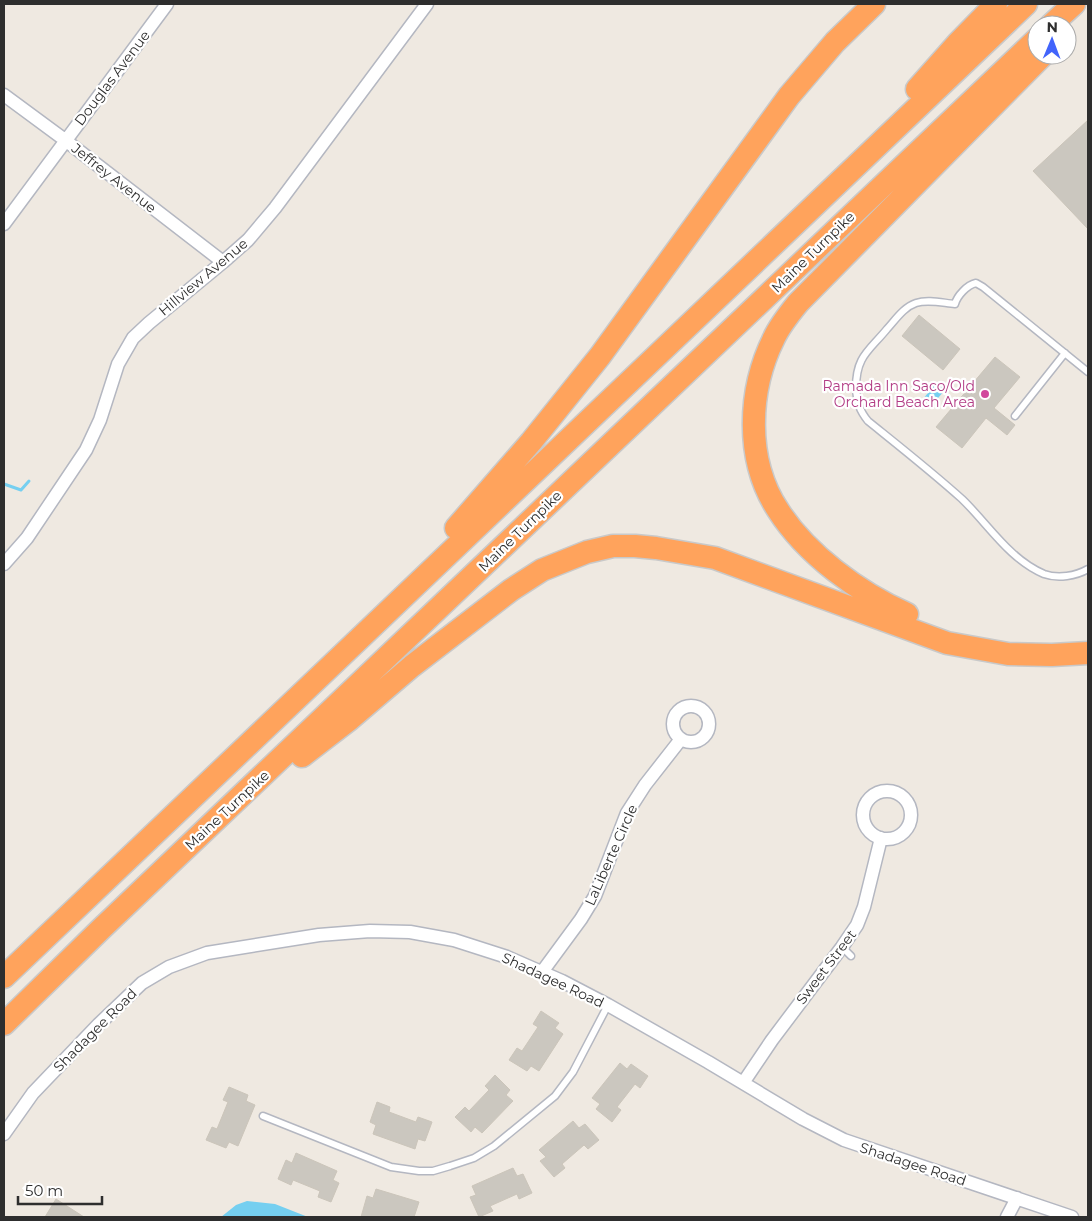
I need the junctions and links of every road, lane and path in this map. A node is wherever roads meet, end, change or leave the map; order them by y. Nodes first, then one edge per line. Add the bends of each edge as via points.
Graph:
1 (167, 4) edge
2 (427, 4) edge
3 (874, 4) edge
4 (996, 4) edge
5 (1026, 4) edge
6 (1074, 4) edge
7 (1088, 9) edge
8 (1062, 15) edge
9 (1077, 21) edge
10 (1027, 49) edge
11 (1033, 65) edge
12 (4, 95) edge
13 (65, 140) junction
14 (813, 206) junction
15 (4, 224) edge
16 (223, 262) junction
17 (1065, 353) junction
18 (1088, 372) edge
19 (1015, 416) dead end
20 (4, 564) edge
21 (1088, 568) edge
22 (354, 643) junction
23 (1088, 643) edge
24 (1088, 653) edge
25 (681, 739) dead end
26 (213, 823) junction
27 (881, 838) dead end
28 (542, 972) junction
29 (4, 977) edge
30 (608, 1005) junction
31 (4, 1024) edge
32 (743, 1084) junction
33 (263, 1116) dead end
34 (4, 1134) edge
35 (1017, 1198) junction
36 (1007, 1217) edge
37 (1072, 1217) edge

1 - 13 street, Douglas Avenue
2 - 16 street, Hillview Avenue via 275,208 248,240
3 - 22 highway via 835,42 789,96 558,409
4 - 14 highway
5 - 14 highway
6 - 8 highway
7 - 9 highway
10 - 26 highway, Maine Turnpike
11 - 23 highway via 814,286 785,320 766,355 757,389 755,445 769,494 792,529 821,559 883,602 929,623 978,639 1024,644
12 - 13 street, Jeffrey Avenue
13 - 15 street, Douglas Avenue
13 - 16 street, Jeffrey Avenue
14 - 22 highway
16 - 20 street, Hillview Avenue via 134,338 118,364 100,420 86,450 27,538
17 - 18 lane
17 - 19 lane
17 - 21 lane via 979,284 972,284 955,304 921,302 899,315 861,360 857,370 857,401 868,420 960,498 1028,565 1059,576 1074,575
22 - 29 highway
24 - 26 highway via 1008,654 960,646 715,558 656,548 613,546 587,552 542,570 511,590
25 - 28 street, LaLiberte Circle via 637,798 622,825 595,896
26 - 31 highway, Maine Turnpike
27 - 32 street, Sweet Street via 861,916 846,952 772,1040
28 - 30 street, Shadagee Road
28 - 34 street, Shadagee Road via 454,940 396,931 319,936 206,953 162,971 131,992 33,1093
30 - 32 street, Shadagee Road
30 - 33 lane via 573,1072 555,1096 494,1146 474,1158 450,1166 433,1171 391,1167
32 - 35 street, Shadagee Road via 844,1140
35 - 36 street
35 - 37 street, Shadagee Road

